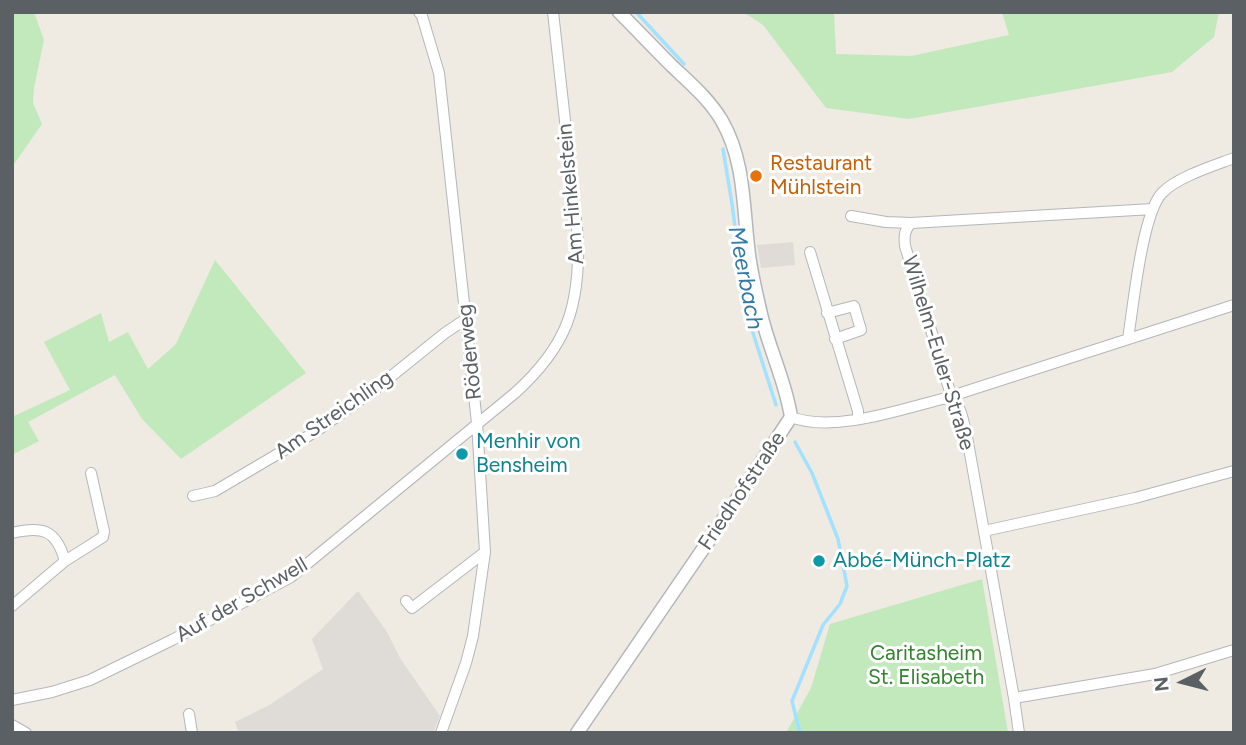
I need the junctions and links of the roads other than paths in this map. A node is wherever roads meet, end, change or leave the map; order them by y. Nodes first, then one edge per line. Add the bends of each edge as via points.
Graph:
1 (419, 12) edge
2 (552, 12) edge
3 (619, 12) edge
4 (1234, 158) edge
5 (1153, 209) junction
6 (851, 216) dead end
7 (911, 223) junction
8 (810, 252) dead end
9 (1234, 305) edge
10 (827, 313) junction
11 (466, 320) junction
12 (835, 339) junction
13 (1128, 339) junction
14 (952, 398) junction
15 (790, 417) junction
16 (858, 419) junction
17 (477, 423) junction
18 (1234, 471) edge
19 (91, 473) dead end
20 (194, 496) dead end
21 (984, 531) junction
22 (12, 533) edge
23 (485, 552) junction
24 (65, 561) junction
25 (406, 601) dead end
26 (12, 606) edge
27 (1234, 650) edge
28 (1014, 698) junction
29 (12, 699) edge
30 (189, 714) dead end
31 (12, 724) edge
32 (26, 733) edge
33 (192, 733) edge
34 (441, 733) edge
35 (577, 733) edge
36 (1019, 733) edge

1 - 11 street, Röderweg via 439,73
2 - 17 street, Am Hinkelstein via 578,238 577,292 567,324 545,363
3 - 15 street, Friedhofstraße via 708,101 732,141 753,279
4 - 5 street via 1193,174 1161,194
5 - 7 street
5 - 13 street
6 - 7 street
7 - 14 street, Wilhelm-Euler-Straße via 905,246
8 - 10 street
9 - 13 street
10 - 12 street
10 - 12 street via 854,306 861,330
11 - 17 street, Röderweg
11 - 20 street, Am Streichling via 316,432 215,491
12 - 16 street
13 - 14 street
14 - 16 street
14 - 21 street, Wilhelm-Euler-Straße via 967,438
15 - 16 street via 818,424
15 - 35 street, Friedhofstraße
17 - 23 street, Röderweg
17 - 29 street, Auf der Schwell via 291,577 90,680
18 - 21 street
19 - 24 street via 103,537
21 - 28 street, Wilhelm-Euler-Straße
22 - 24 street via 46,532
23 - 25 street via 412,608
23 - 34 street, Röderweg via 473,636
24 - 26 street
27 - 28 street via 1155,674
28 - 36 street, Wilhelm-Euler-Straße
30 - 33 street
31 - 32 street

